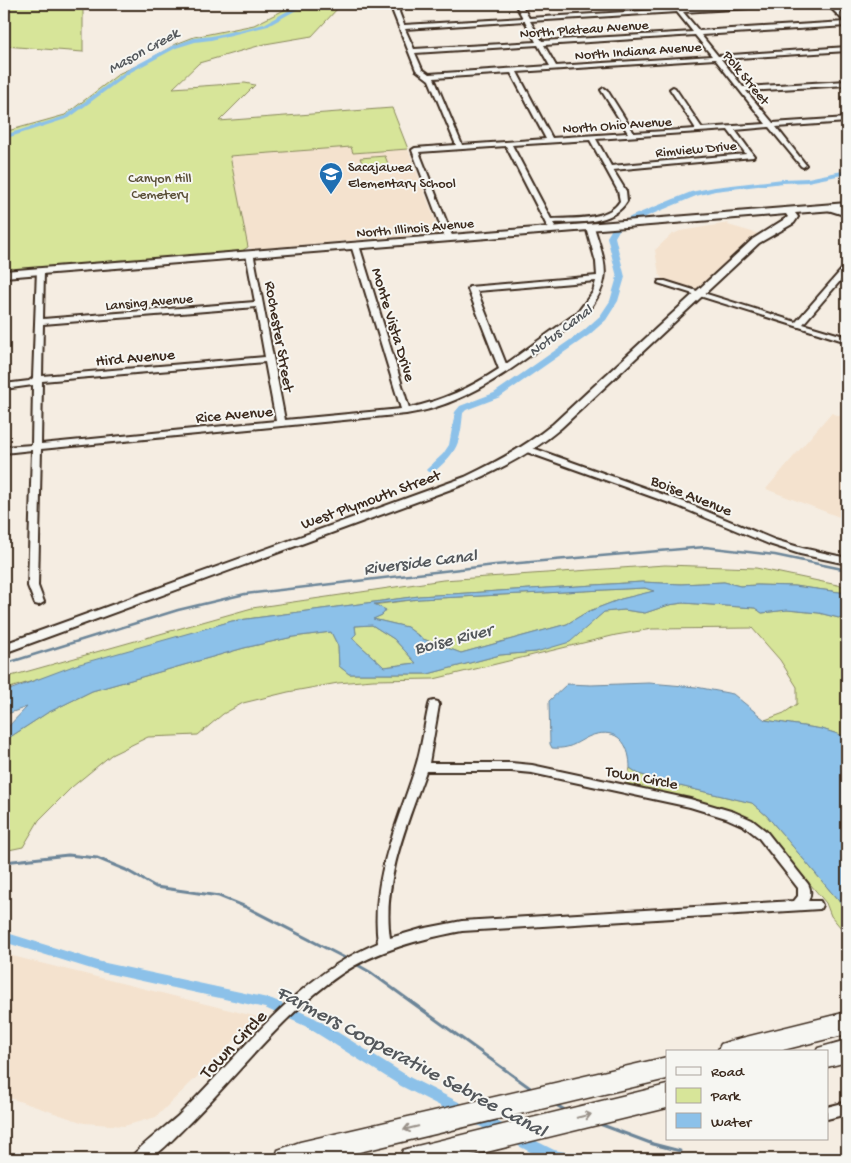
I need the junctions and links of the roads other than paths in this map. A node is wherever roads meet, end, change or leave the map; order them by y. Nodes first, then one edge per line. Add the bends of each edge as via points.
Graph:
1 (402, 4) edge
2 (518, 4) edge
3 (673, 4) edge
4 (781, 4) edge
5 (830, 4) edge
6 (678, 10) junction
7 (527, 20) junction
8 (847, 22) edge
9 (402, 27) junction
10 (696, 33) junction
11 (540, 43) junction
12 (847, 49) edge
13 (412, 51) junction
14 (716, 58) junction
15 (554, 68) junction
16 (513, 71) junction
17 (430, 76) junction
18 (847, 83) edge
19 (672, 89) dead end
20 (741, 89) junction
21 (604, 90) dead end
22 (847, 120) edge
23 (770, 125) junction
24 (730, 128) junction
25 (700, 130) junction
26 (632, 135) junction
27 (592, 138) junction
28 (550, 141) junction
29 (508, 144) junction
30 (460, 147) junction
31 (803, 165) dead end
32 (609, 168) junction
33 (847, 206) edge
34 (828, 207) junction
35 (788, 210) junction
36 (847, 214) edge
37 (551, 225) junction
38 (590, 227) junction
39 (450, 238) junction
40 (356, 245) junction
41 (250, 254) junction
42 (847, 269) edge
43 (40, 271) junction
44 (4, 274) edge
45 (602, 278) junction
46 (662, 283) dead end
47 (698, 294) junction
48 (259, 304) junction
49 (40, 322) junction
50 (797, 325) junction
51 (847, 340) edge
52 (270, 359) junction
53 (504, 370) junction
54 (38, 379) junction
55 (4, 386) edge
56 (406, 411) junction
57 (282, 424) junction
58 (37, 446) junction
59 (527, 449) junction
60 (4, 450) edge
61 (847, 561) edge
62 (39, 602) dead end
63 (4, 649) edge
64 (434, 705) dead end
65 (421, 767) junction
66 (816, 905) dead end
67 (798, 906) junction
68 (385, 945) junction
69 (847, 1018) edge
70 (847, 1023) edge
71 (781, 1039) junction
72 (738, 1050) edge
73 (847, 1051) edge
74 (828, 1056) edge
75 (660, 1070) edge
76 (666, 1096) edge
77 (847, 1108) edge
78 (828, 1113) edge
79 (458, 1117) joint
80 (469, 1144) joint
81 (138, 1159) edge
82 (288, 1159) edge
83 (414, 1159) edge

1 - 9 street via 396,12
2 - 7 street
3 - 6 street, Polk Street
4 - 6 street
5 - 8 street
6 - 7 street
6 - 10 street, Polk Street
7 - 9 street
7 - 11 street
8 - 10 street, North Plateau Avenue
9 - 13 street
10 - 11 street, North Plateau Avenue
10 - 14 street, Polk Street
11 - 13 street, North Plateau Avenue
11 - 15 street
12 - 14 street, North Indiana Avenue
13 - 17 street via 419,70
14 - 15 street, North Indiana Avenue
14 - 20 street, Polk Street
15 - 16 street, North Indiana Avenue
16 - 17 street, North Indiana Avenue
16 - 28 street
17 - 30 street
18 - 20 street
19 - 25 street
20 - 23 street, Polk Street
21 - 26 street
22 - 23 street, North Ohio Avenue
23 - 24 street, North Ohio Avenue
23 - 31 street, Polk Street
24 - 25 street, North Ohio Avenue
24 - 32 street, Rimview Drive via 750,156
25 - 26 street, North Ohio Avenue
26 - 27 street, North Ohio Avenue
27 - 28 street, North Ohio Avenue
27 - 32 street
28 - 29 street, North Ohio Avenue
29 - 30 street, North Ohio Avenue
29 - 37 street
30 - 39 street, North Ohio Avenue via 415,150
32 - 37 street via 625,198 623,207 601,217
33 - 34 street, North Illinois Avenue
34 - 35 street, North Illinois Avenue
34 - 36 street, North Illinois Avenue
35 - 38 street, North Illinois Avenue
35 - 47 street, West Plymouth Street via 793,217 791,221 756,241
37 - 38 street, North Illinois Avenue
37 - 39 street, North Illinois Avenue
38 - 45 street
39 - 40 street, North Illinois Avenue
40 - 41 street, North Illinois Avenue
40 - 56 street, Monte Vista Drive
41 - 43 street, North Illinois Avenue
41 - 48 street, Rochester Street
42 - 50 street
43 - 44 street, North Illinois Avenue
43 - 49 street
45 - 53 street via 590,305 581,314
45 - 53 street via 472,289
46 - 47 street
47 - 50 street
47 - 59 street, West Plymouth Street via 557,426
48 - 49 street, Lansing Avenue
48 - 52 street, Rochester Street
49 - 54 street
50 - 51 street
52 - 54 street, Hird Avenue
52 - 57 street, Rochester Street
53 - 56 street, Rice Avenue via 426,409
54 - 55 street, Hird Avenue via 31,383
54 - 58 street
56 - 57 street, Rice Avenue
57 - 58 street, Rice Avenue
58 - 60 street, Rice Avenue
58 - 62 street via 33,586
59 - 61 street, Boise Avenue via 681,504 772,542
59 - 63 street, West Plymouth Street via 469,479
64 - 65 street
65 - 67 street, Town Circle via 532,770 730,814 748,822 762,834 798,877 804,887 804,896
65 - 68 street via 391,864 382,910 381,930
66 - 67 street, Town Circle
67 - 68 street, Town Circle via 462,926
68 - 81 street, Town Circle via 350,962 296,1004 194,1108
69 - 71 highway
70 - 71 highway
71 - 72 highway
73 - 74 highway
75 - 79 highway
80 -> 76 highway
77 - 78 street
79 -> 82 highway
80 - 83 highway

